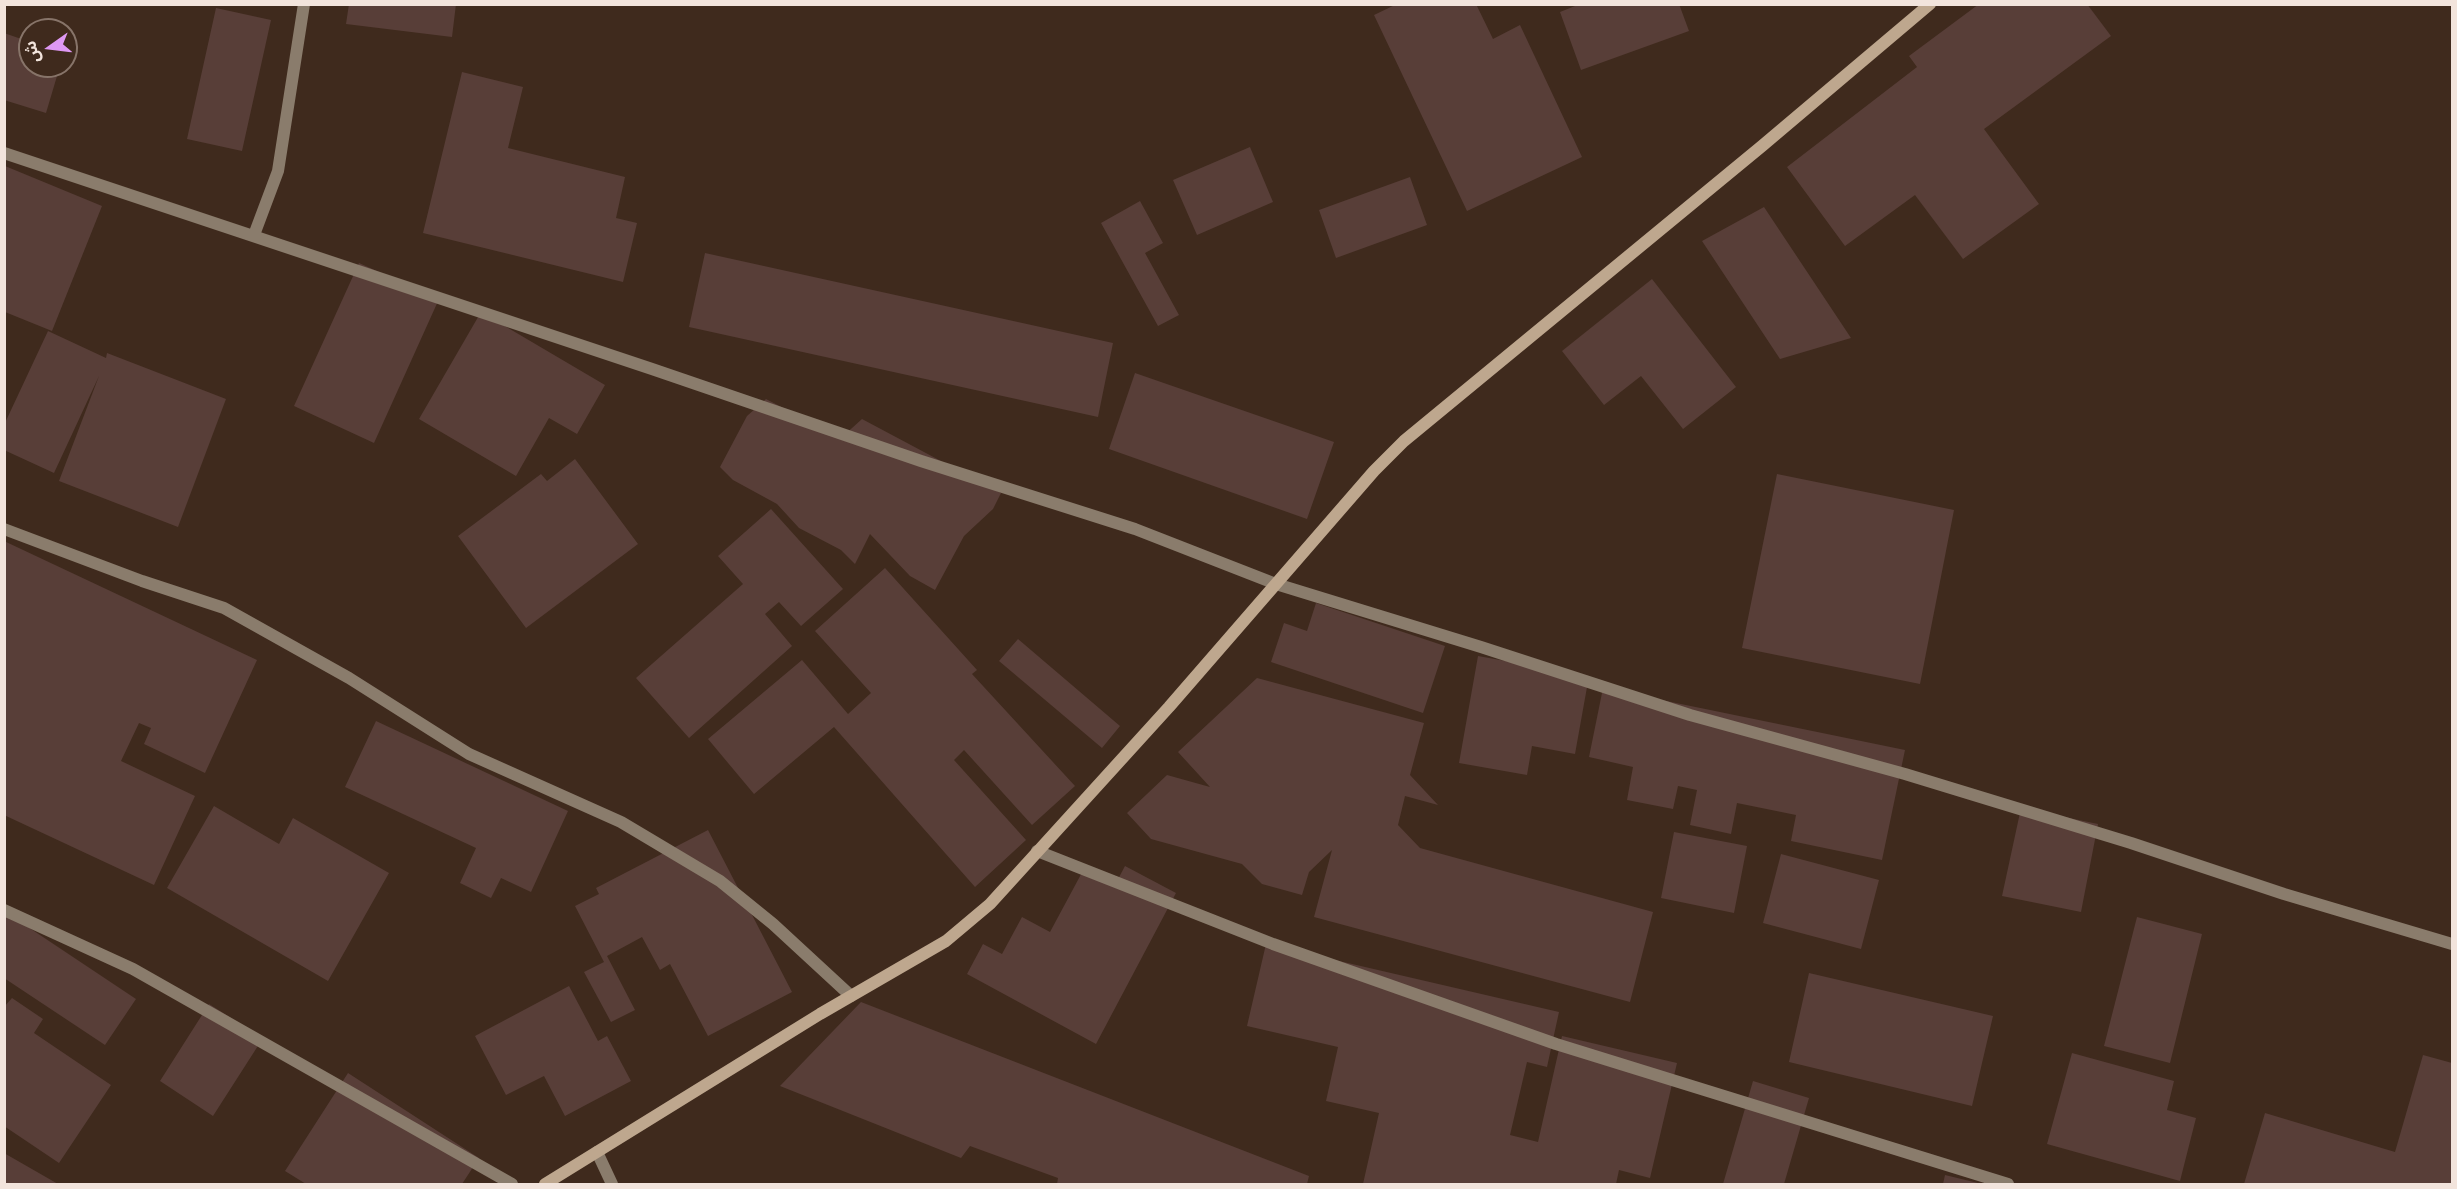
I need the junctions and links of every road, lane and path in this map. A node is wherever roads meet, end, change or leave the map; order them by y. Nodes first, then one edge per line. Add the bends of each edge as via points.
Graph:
1 (304, 4) edge
2 (1930, 4) edge
3 (4, 153) edge
4 (254, 236) junction
5 (4, 529) edge
6 (1276, 584) junction
7 (1037, 851) junction
8 (4, 910) edge
9 (2452, 944) edge
10 (851, 996) junction
11 (597, 1152) junction
12 (512, 1185) edge
13 (544, 1185) edge
14 (612, 1185) edge
15 (2008, 1185) edge

1 - 4 street via 278,171
2 - 6 street via 1404,441
3 - 4 street
4 - 6 street via 1135,530
5 - 10 street via 224,608 349,678 469,754 621,822 720,881
6 - 7 street
6 - 9 street via 1690,715 1905,774
7 - 10 street via 990,904 946,941
7 - 15 street via 1273,944 1556,1044
8 - 12 street via 133,969
10 - 11 street
11 - 13 street
11 - 14 street

